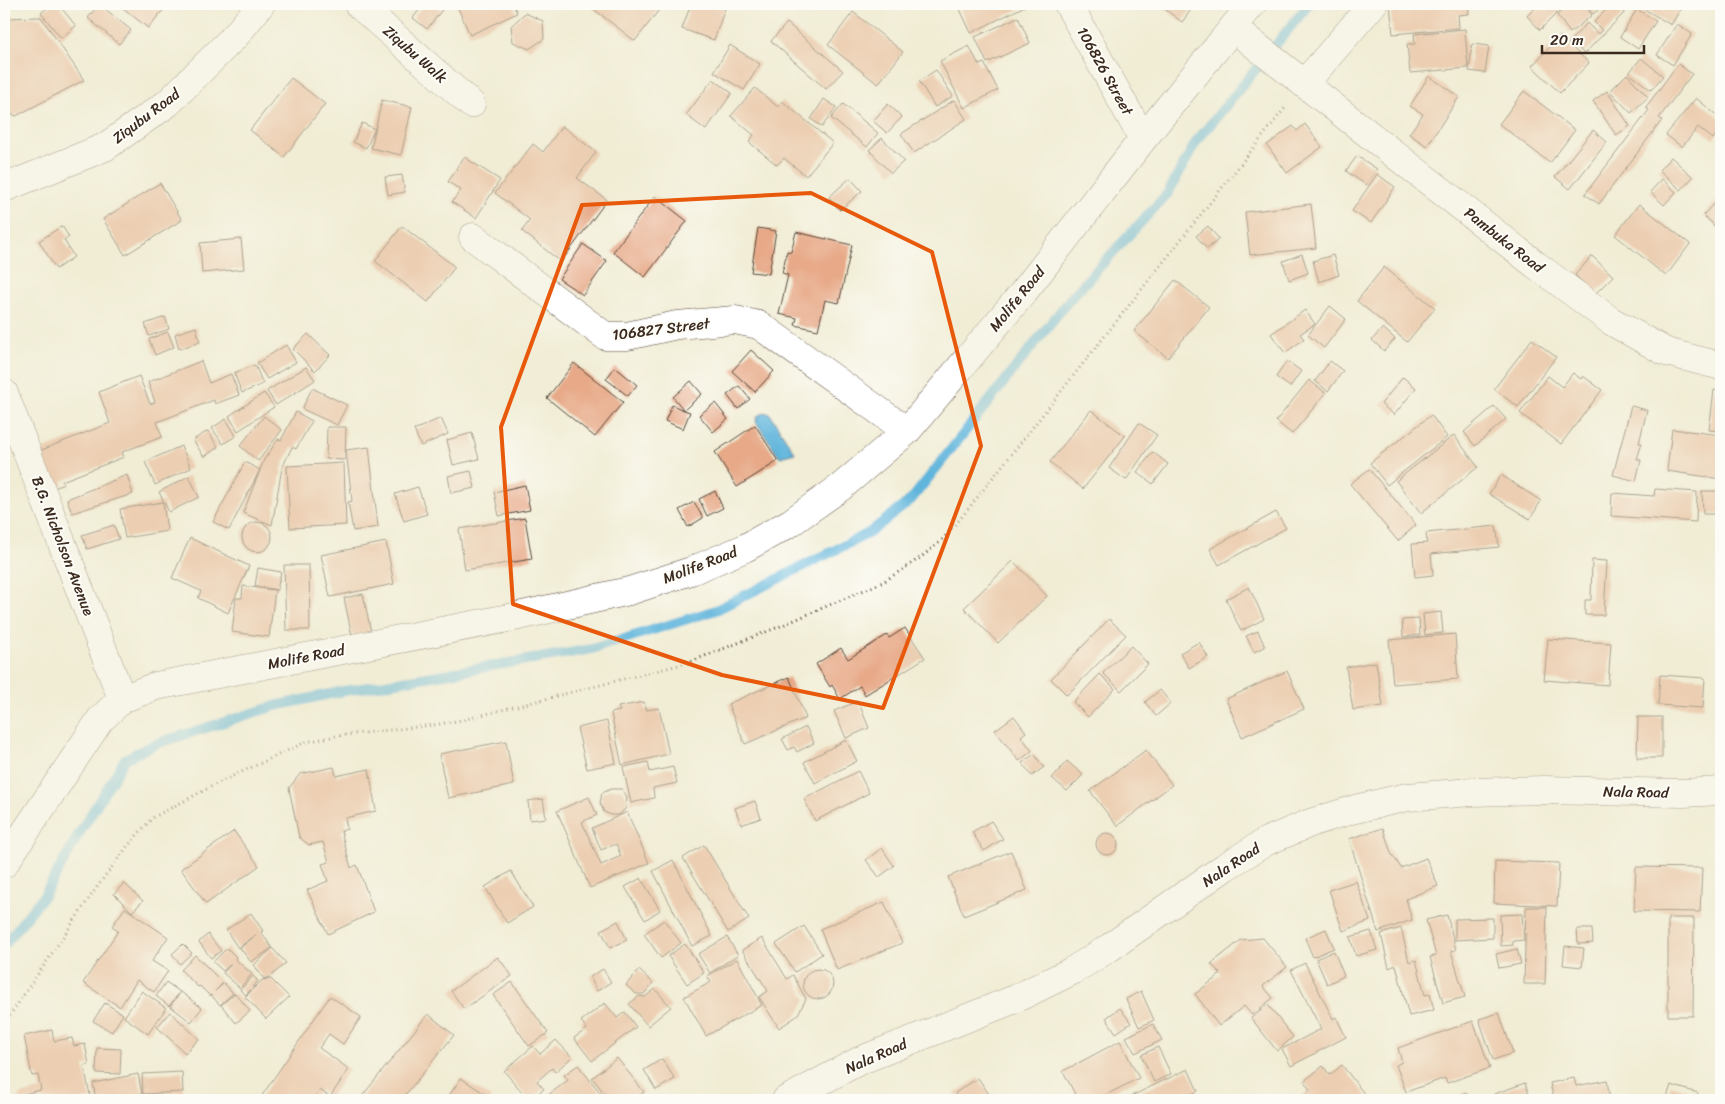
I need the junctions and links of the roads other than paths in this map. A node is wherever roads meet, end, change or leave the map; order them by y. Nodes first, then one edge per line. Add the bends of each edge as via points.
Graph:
1 (261, 4) edge
2 (358, 4) edge
3 (1068, 4) edge
4 (1252, 4) edge
5 (1373, 4) edge
6 (1238, 31) junction
7 (1297, 78) junction
8 (471, 104) dead end
9 (1143, 139) junction
10 (4, 188) edge
11 (473, 237) dead end
12 (1721, 366) edge
13 (4, 393) edge
14 (906, 431) junction
15 (122, 699) junction
16 (1721, 791) edge
17 (4, 864) edge
18 (786, 1100) edge

1 - 10 street, Ziqubu Road via 236,35 168,103 138,125 105,147
2 - 8 street, Ziqubu Walk
3 - 9 street, 106826 Street
4 - 6 street, Molife Road
5 - 7 street
6 - 7 street, Pambuka Road
6 - 9 street, Molife Road
7 - 12 street, Pambuka Road via 1610,321 1666,352
9 - 14 street, Molife Road via 1022,294
11 - 14 street, 106827 Street via 605,336 627,336 677,325 735,320 759,325
13 - 15 street, B.G. Nicholson Avenue
14 - 15 street, Molife Road via 841,487 790,523 745,548 691,571 610,595 514,617 156,686
15 - 17 street, Molife Road via 100,720
16 - 18 street, Nala Road via 1472,792 1407,797 1313,822 1267,841 1225,866 1150,921 1072,971 1015,999 859,1061

